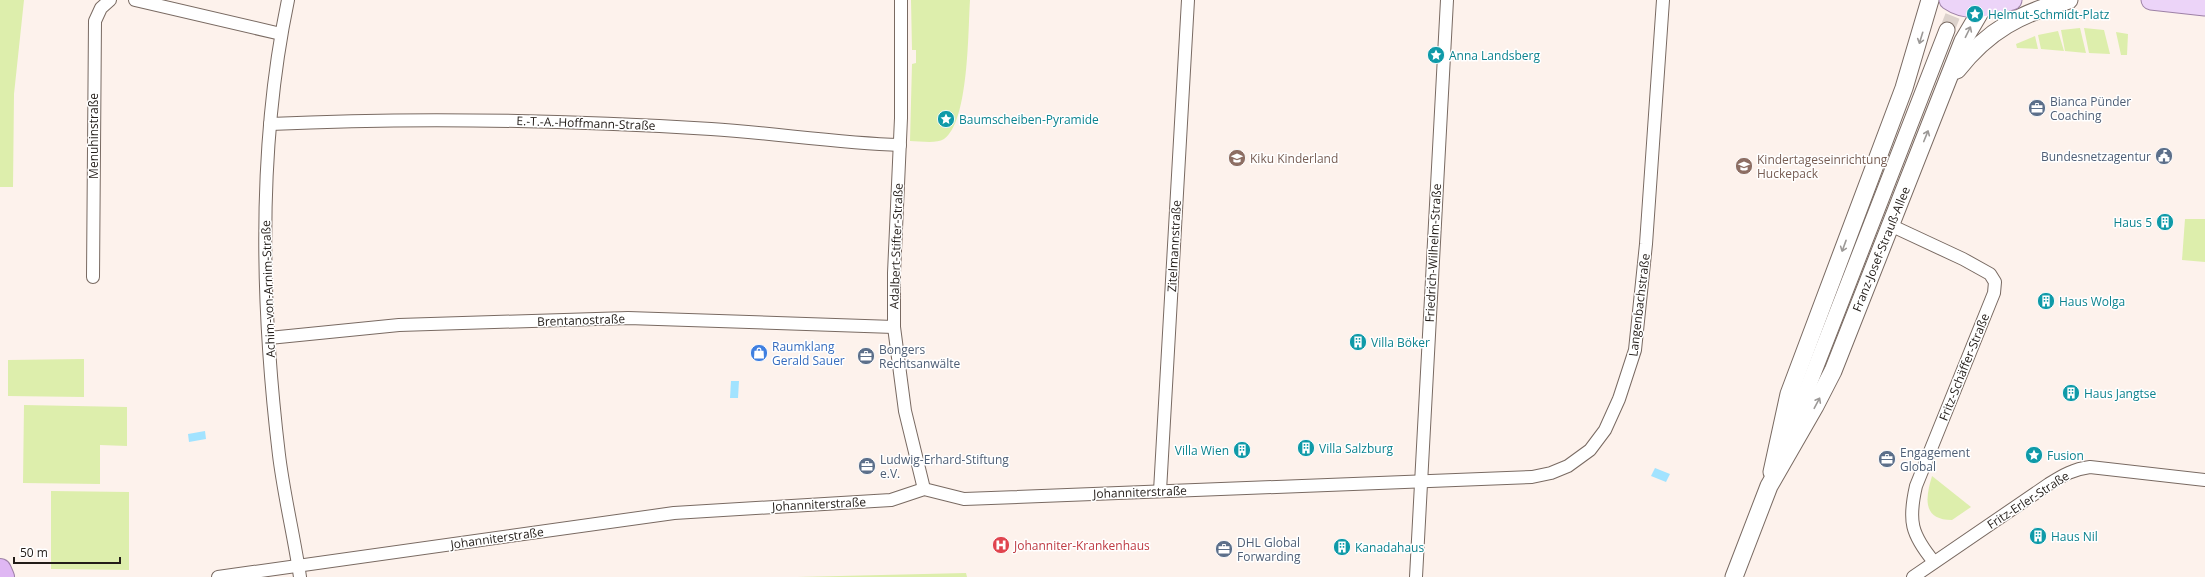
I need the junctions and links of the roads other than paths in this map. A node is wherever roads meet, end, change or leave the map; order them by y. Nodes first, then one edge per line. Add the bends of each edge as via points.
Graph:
1 (110, 0) edge
2 (135, 0) edge
3 (288, 0) edge
4 (900, 0) edge
5 (1188, 0) edge
6 (1447, 0) edge
7 (1662, 0) edge
8 (1930, 0) edge
9 (1949, 0) edge
10 (2012, 0) edge
11 (2069, 0) edge
12 (2151, 0) edge
13 (1986, 4) edge
14 (2205, 6) edge
15 (1947, 30) tunnel mouth
16 (281, 34) junction
17 (1948, 82) junction
18 (270, 124) junction
19 (900, 145) junction
20 (1890, 225) junction
21 (93, 277) dead end
22 (894, 327) junction
23 (269, 338) junction
24 (2205, 480) edge
25 (1421, 481) junction
26 (1769, 486) junction
27 (924, 489) junction
28 (1160, 491) junction
29 (1934, 562) junction
30 (0, 570) edge
31 (300, 572) edge
32 (3, 577) edge
33 (218, 577) edge
34 (1416, 577) edge
35 (1734, 577) edge
36 (1913, 577) edge

1 - 21 street, Menuhinstraße via 101,8 95,21
2 - 16 street
3 - 16 street, Achim-von-Arnim-Straße
4 - 19 street, Adalbert-Stifter-Straße
5 - 28 street, Zitelmannstraße
6 - 25 street, Friedrich-Wilhelm-Straße
7 - 25 street, Langenbachstraße via 1647,236 1635,350 1619,399 1605,430 1590,450 1568,466 1551,473 1532,477
8 -> 26 main road, Franz-Josef-Strauß-Allee via 1904,88 1789,394
9 - 13 main road via 1966,7
10 - 13 main road
11 - 17 main road via 2038,10 2001,27 1977,47
12 - 14 main road
17 -> 13 main road, Franz-Josef-Strauß-Allee via 1967,32
15 - 26 street, Franz-Josef-Strauß-Allee
16 - 18 street, Achim-von-Arnim-Straße
20 -> 17 main road, Franz-Josef-Strauß-Allee
18 - 19 street, E.-T.-A.-Hoffmann-Straße via 376,119 593,122 753,131
18 - 23 street, Achim-von-Arnim-Straße via 265,226
19 - 22 street, Adalbert-Stifter-Straße
26 -> 20 main road, Franz-Josef-Strauß-Allee via 1833,371
20 - 29 street, Fritz-Schäffer-Straße via 1963,259 1990,274 1995,282 1994,293 1916,486 1911,522 1921,546
22 - 23 street, Brentanostraße via 628,318 399,325
22 - 27 street, Adalbert-Stifter-Straße via 906,411
23 - 31 street, Achim-von-Arnim-Straße via 279,456
24 - 29 street, Fritz-Erler-Straße via 2090,467 2078,469 2066,473
25 - 28 street, Johanniterstraße
25 - 34 street, Friedrich-Wilhelm-Straße
26 - 35 main road, Franz-Josef-Strauß-Allee
27 - 28 street, Johanniterstraße via 964,499
27 - 31 street, Johanniterstraße via 891,500 659,515
29 - 36 street, Fritz-Erler-Straße
30 - 32 highway
31 - 33 street, Johanniterstraße

